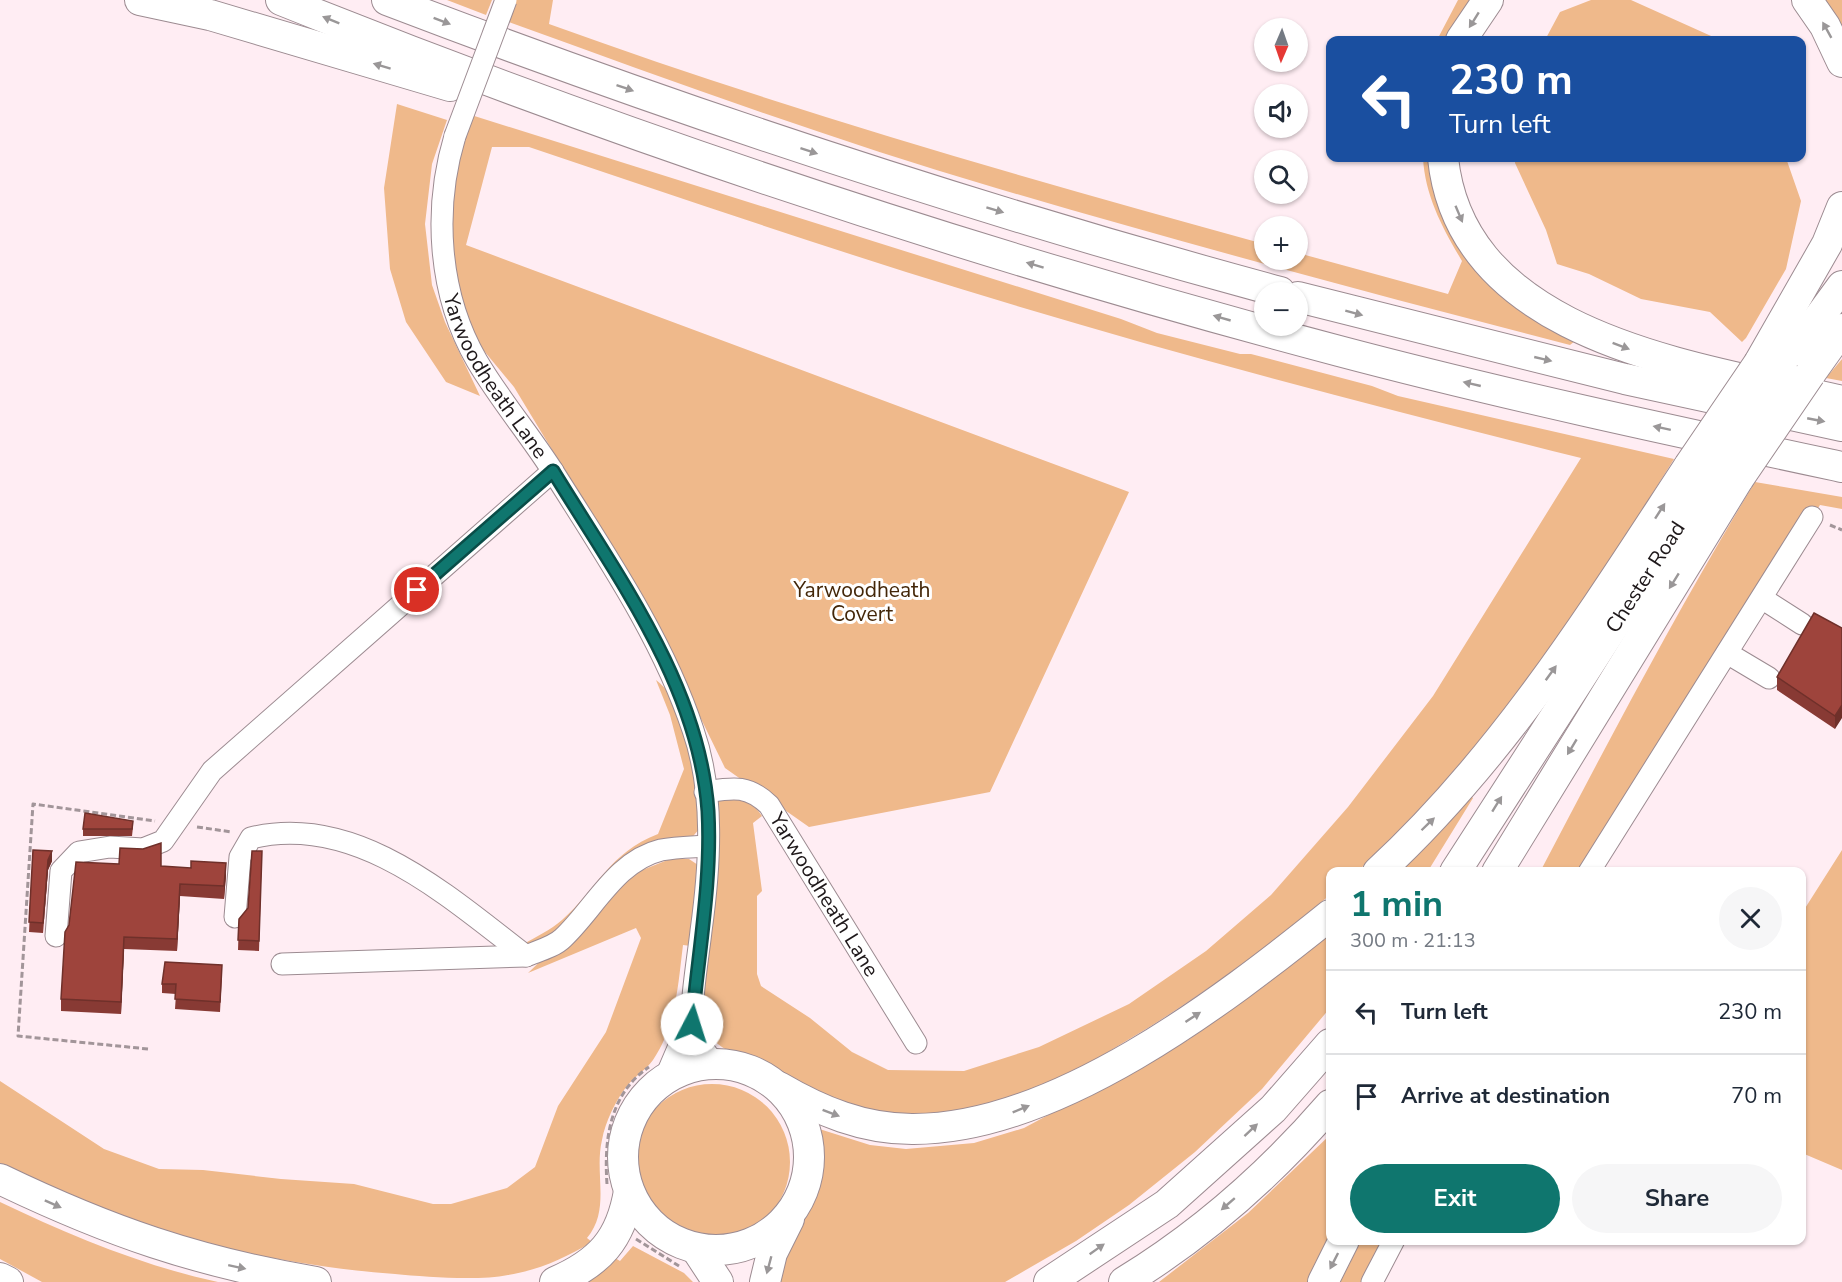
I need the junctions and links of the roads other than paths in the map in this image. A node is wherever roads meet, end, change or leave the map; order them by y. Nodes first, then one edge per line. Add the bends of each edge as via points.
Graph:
1 (140, 0) edge
2 (281, 0) edge
3 (387, 0) edge
4 (506, 0) edge
5 (1488, 0) edge
6 (1807, 0) edge
7 (1464, 36) edge
8 (1842, 62) edge
9 (662, 143) junction
10 (1444, 162) edge
11 (1842, 207) edge
12 (1842, 254) edge
13 (1254, 285) edge
14 (1842, 286) edge
15 (1308, 300) edge
16 (1842, 329) edge
17 (1781, 361) junction
18 (1842, 401) edge
19 (1842, 426) edge
20 (1842, 467) edge
21 (553, 471) junction
22 (1714, 472) junction
23 (1812, 517) dead end
24 (1762, 598) junction
25 (1802, 624) dead end
26 (1728, 653) junction
27 (1769, 678) dead end
28 (705, 792) junction
29 (1543, 795) junction
30 (707, 846) junction
31 (1383, 867) edge
32 (1458, 867) edge
33 (1500, 867) edge
34 (1523, 867) edge
35 (1592, 867) edge
36 (235, 916) dead end
37 (1326, 918) edge
38 (57, 936) dead end
39 (526, 957) junction
40 (282, 964) dead end
41 (692, 1024) junction
42 (916, 1043) dead end
43 (1326, 1049) edge
44 (716, 1065) junction
45 (660, 1071) junction
46 (779, 1087) junction
47 (1326, 1109) edge
48 (0, 1179) edge
49 (618, 1189) junction
50 (793, 1212) junction
51 (1342, 1245) edge
52 (1391, 1245) edge
53 (691, 1259) junction
54 (0, 1278) edge
55 (8, 1282) edge
56 (316, 1282) edge
57 (555, 1282) edge
58 (718, 1282) edge
59 (765, 1282) edge
60 (1049, 1282) edge
61 (1124, 1282) edge
62 (1323, 1282) edge
63 (1372, 1282) edge

9 -> 1 highway via 468,92 210,15
9 -> 2 highway via 451,68
3 -> 13 highway via 569,69 811,152 1056,229
4 - 21 street, Yarwoodheath Lane, bridge via 446,165 441,219 443,256 458,322 495,389
5 -> 7 highway
8 -> 6 highway
20 -> 9 highway via 1336,350 1044,268
10 -> 18 highway via 1463,225 1479,250 1516,290 1554,315 1638,352
11 - 17 highway
12 - 17 highway via 1799,314
14 - 17 highway, Chester Road
15 -> 19 highway via 1625,379
16 - 17 highway, Chester Road
17 - 22 highway, bridge
17 - 22 highway, Chester Road, bridge
21 - 28 street, Yarwoodheath Lane via 675,682 694,733
21 - 38 street via 212,771 163,841 143,849 110,847 79,852 61,871
22 -> 29 highway, Chester Road
31 -> 22 highway via 1436,816 1522,714 1569,648
32 -> 22 highway, Chester Road
23 - 24 street
24 - 25 street
24 - 26 street
26 - 27 street
26 - 35 street
28 - 30 street, Yarwoodheath Lane
28 - 42 street, Yarwoodheath Lane via 745,789 769,804
29 - 33 highway, Chester Road
29 - 34 highway
30 - 39 street via 660,850 643,858 601,892 561,940
30 - 41 street, Yarwoodheath Lane
36 - 39 street via 240,857 251,838 271,833 302,834 344,840 385,857
46 -> 37 highway via 840,1117 909,1130 944,1128 1017,1112 1119,1062 1169,1032 1227,995
39 - 40 street
41 - 44 street
41 - 45 street, Yarwoodheath Lane
60 -> 43 highway via 1167,1203 1273,1109
44 - 45 highway
44 - 46 highway via 754,1071
45 - 49 highway via 634,1113 624,1138
46 - 50 highway via 804,1125 811,1160 806,1187
47 -> 61 highway via 1225,1207
48 -> 56 highway via 89,1220 166,1248 217,1263
49 - 53 highway
49 - 57 highway via 624,1216 606,1247 577,1272
50 - 53 highway via 752,1244
50 -> 59 highway via 781,1232
51 -> 62 highway
52 - 63 street
53 - 58 highway
54 - 55 highway

